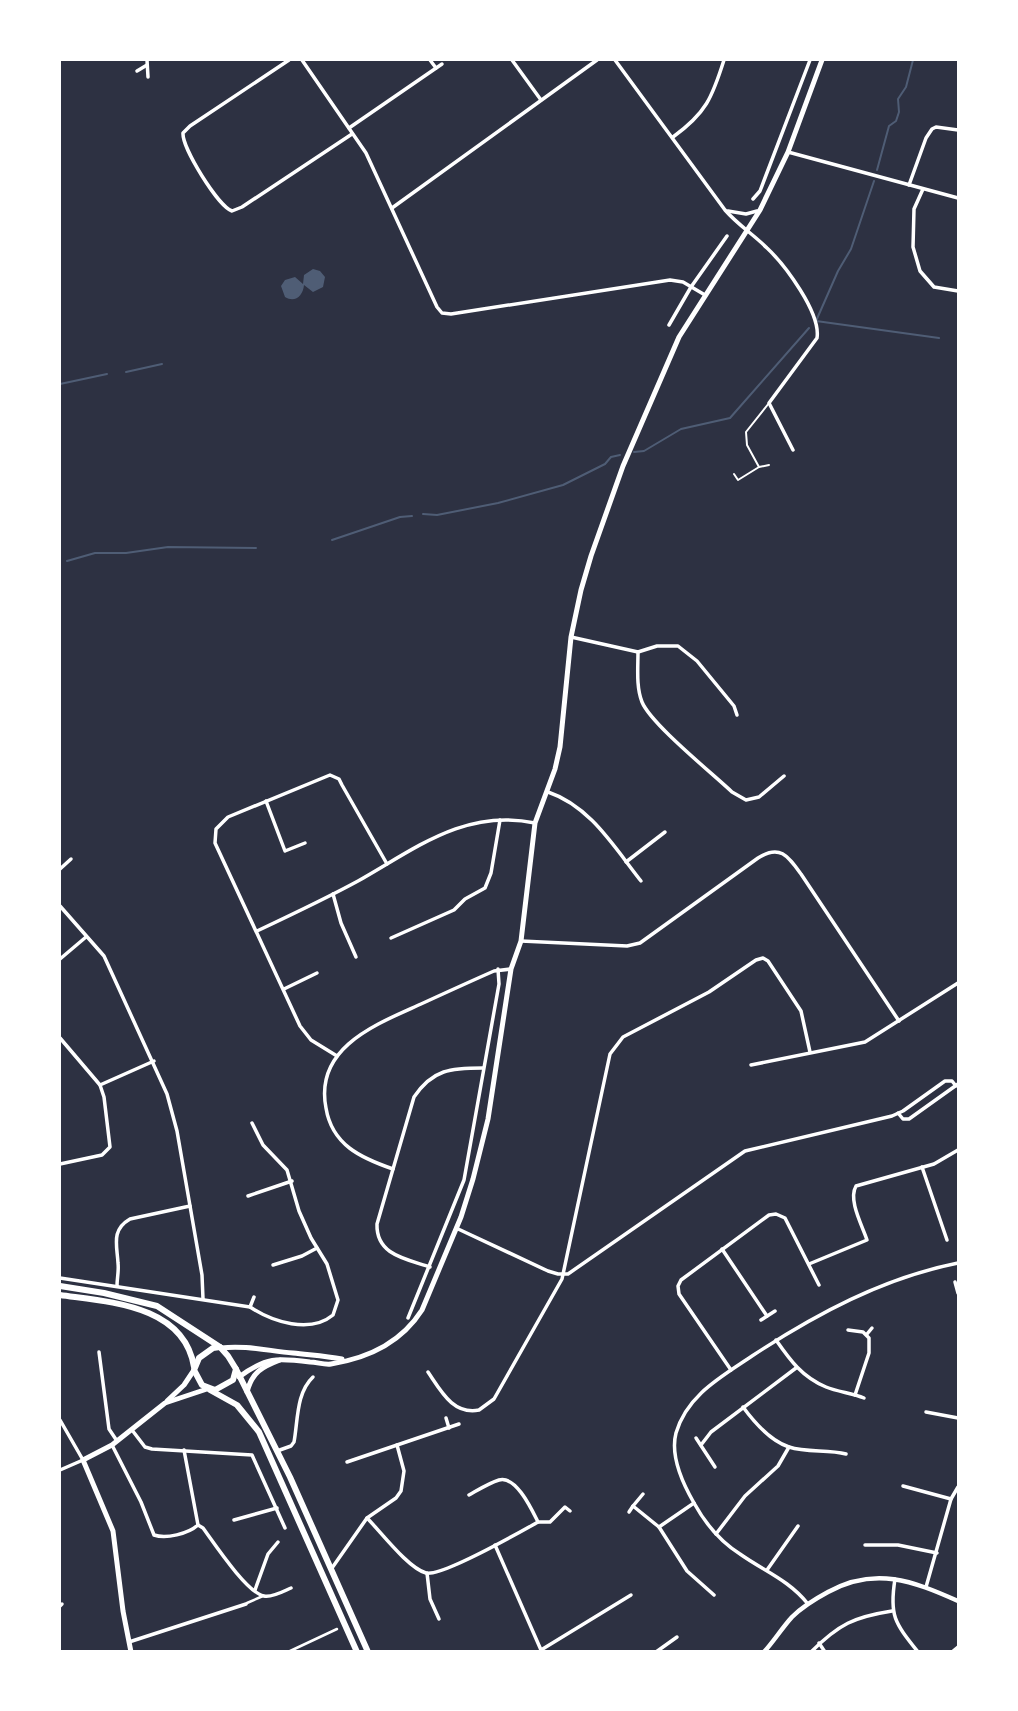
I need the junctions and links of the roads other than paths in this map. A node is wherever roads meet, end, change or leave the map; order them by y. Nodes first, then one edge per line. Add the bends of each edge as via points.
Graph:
1 (289, 60) edge
2 (302, 60) edge
3 (430, 60) edge
4 (512, 60) edge
5 (597, 60) edge
6 (615, 60) edge
7 (724, 60) edge
8 (810, 60) edge
9 (822, 60) edge
10 (148, 62) edge
11 (442, 64) dead end
12 (436, 68) junction
13 (137, 71) dead end
14 (148, 76) dead end
15 (796, 96) junction
16 (806, 99) junction
17 (541, 100) junction
18 (349, 129) junction
19 (958, 130) edge
20 (352, 134) junction
21 (672, 138) junction
22 (788, 152) junction
23 (909, 185) junction
24 (923, 189) junction
25 (958, 198) edge
26 (752, 199) dead end
27 (392, 208) junction
28 (760, 210) junction
29 (726, 211) junction
30 (747, 231) junction
31 (727, 236) dead end
32 (691, 286) junction
33 (958, 292) edge
34 (705, 295) junction
35 (669, 325) dead end
36 (769, 403) junction
37 (793, 450) dead end
38 (769, 465) dead end
39 (759, 467) junction
40 (734, 474) dead end
41 (571, 637) junction
42 (638, 652) junction
43 (737, 715) dead end
44 (783, 776) dead end
45 (548, 792) junction
46 (266, 801) junction
47 (500, 820) junction
48 (535, 823) junction
49 (665, 832) dead end
50 (305, 843) dead end
51 (71, 859) dead end
52 (626, 862) junction
53 (387, 864) junction
54 (60, 869) edge
55 (641, 881) dead end
56 (333, 894) junction
57 (60, 906) edge
58 (397, 926) dead end
59 (257, 931) junction
60 (401, 934) junction
61 (86, 937) junction
62 (391, 938) dead end
63 (521, 941) junction
64 (356, 957) dead end
65 (60, 959) edge
66 (498, 969) junction
67 (511, 969) junction
68 (317, 973) dead end
69 (958, 983) edge
70 (284, 989) junction
71 (899, 1021) junction
72 (60, 1038) edge
73 (810, 1052) junction
74 (337, 1056) junction
75 (154, 1061) junction
76 (751, 1065) dead end
77 (484, 1068) junction
78 (957, 1085) edge
79 (100, 1086) junction
80 (898, 1113) junction
81 (252, 1122) dead end
82 (958, 1150) edge
83 (60, 1164) edge
84 (922, 1167) junction
85 (393, 1169) junction
86 (292, 1181) junction
87 (248, 1196) dead end
88 (190, 1206) junction
89 (456, 1228) junction
90 (947, 1240) dead end
91 (317, 1248) junction
92 (722, 1249) junction
93 (958, 1263) edge
94 (273, 1265) dead end
95 (809, 1265) junction
96 (430, 1267) junction
97 (564, 1275) junction
98 (60, 1278) edge
99 (955, 1282) dead end
100 (819, 1285) dead end
101 (60, 1286) edge
102 (117, 1286) junction
103 (958, 1293) edge
104 (60, 1295) edge
105 (254, 1297) dead end
106 (203, 1299) junction
107 (250, 1307) junction
108 (775, 1311) dead end
109 (767, 1316) junction
110 (408, 1318) dead end
111 (761, 1320) dead end
112 (872, 1328) dead end
113 (848, 1329) dead end
114 (867, 1334) junction
115 (776, 1340) junction
116 (220, 1348) junction
117 (99, 1352) dead end
118 (283, 1359) junction
119 (345, 1359) junction
120 (796, 1368) junction
121 (194, 1369) junction
122 (731, 1370) junction
123 (238, 1372) junction
124 (428, 1372) dead end
125 (313, 1377) dead end
126 (209, 1389) junction
127 (247, 1392) junction
128 (855, 1395) junction
129 (864, 1398) dead end
130 (165, 1403) junction
131 (743, 1407) junction
132 (926, 1412) dead end
133 (446, 1418) dead end
134 (958, 1418) edge
135 (60, 1420) edge
136 (459, 1424) dead end
137 (449, 1428) junction
138 (131, 1429) junction
139 (696, 1438) dead end
140 (115, 1443) junction
141 (397, 1445) junction
142 (701, 1445) junction
143 (789, 1447) junction
144 (184, 1450) junction
145 (277, 1451) junction
146 (846, 1454) dead end
147 (83, 1460) junction
148 (347, 1462) dead end
149 (715, 1467) dead end
150 (60, 1469) edge
151 (903, 1486) dead end
152 (470, 1487) dead end
153 (958, 1488) edge
154 (643, 1494) dead end
155 (951, 1499) junction
156 (694, 1503) junction
157 (633, 1506) junction
158 (277, 1508) junction
159 (570, 1511) dead end
160 (629, 1511) dead end
161 (367, 1518) junction
162 (234, 1520) dead end
163 (538, 1522) junction
164 (198, 1525) junction
165 (798, 1526) dead end
166 (659, 1527) junction
167 (285, 1528) dead end
168 (716, 1534) junction
169 (278, 1542) dead end
170 (495, 1545) junction
171 (865, 1545) dead end
172 (937, 1552) junction
173 (331, 1569) junction
174 (768, 1570) junction
175 (427, 1573) junction
176 (895, 1579) junction
177 (926, 1587) junction
178 (291, 1588) dead end
179 (254, 1590) junction
180 (265, 1590) dead end
181 (631, 1595) dead end
182 (714, 1595) dead end
183 (263, 1596) junction
184 (234, 1600) dead end
185 (958, 1601) edge
186 (246, 1604) joint
187 (808, 1604) junction
188 (236, 1606) junction
189 (892, 1611) junction
190 (439, 1619) dead end
191 (337, 1629) dead end
192 (677, 1637) dead end
193 (129, 1642) junction
194 (819, 1643) junction
195 (958, 1647) edge
196 (131, 1651) edge
197 (288, 1651) edge
198 (356, 1651) edge
199 (368, 1651) edge
200 (540, 1651) edge
201 (656, 1651) edge
202 (764, 1651) edge
203 (811, 1651) edge
204 (825, 1651) edge
205 (918, 1651) edge
206 (952, 1651) edge

1 - 20 street via 183,133 185,146 222,205 232,211 242,207
2 - 18 street
3 - 12 street
4 - 17 street
5 - 17 street
6 - 21 street
7 - 21 street via 706,107
8 - 15 street
9 - 16 main road
10 - 13 street
10 - 14 street
11 - 12 street
12 - 18 street
15 - 16 street
15 - 26 street via 760,191
16 - 22 main road
17 - 27 street
18 - 20 street
19 - 23 street via 936,127 928,133
20 - 27 street
21 - 29 street
22 - 23 street
22 - 28 main road
23 - 24 street
24 - 25 street
24 - 33 street via 914,209 913,247 920,271 934,287
27 - 32 street via 442,313 670,280
28 - 29 street via 746,214
28 - 30 main road
29 - 30 street
30 - 34 main road
30 - 36 street via 779,261 802,293 816,324 817,338
31 - 32 street
32 - 34 street
32 - 35 street
34 - 41 main road via 680,337 623,466 591,556
36 - 37 street
36 - 39 lane via 746,432 747,445
38 - 39 lane
39 - 40 lane via 738,480
41 - 42 street
41 - 45 main road via 560,747
42 - 43 street via 678,646 696,660
42 - 44 street via 643,704 654,720 732,792 746,800 760,797
45 - 48 main road
45 - 52 street via 585,811
46 - 50 street via 285,850
46 - 53 street via 335,776
46 - 59 street via 228,817 216,828 215,843
47 - 48 street
47 - 53 street via 468,823
47 - 60 street via 485,888 454,910
48 - 63 main road
49 - 52 street
51 - 54 street
52 - 55 street
53 - 56 street
56 - 59 street
56 - 64 street
57 - 61 street
58 - 60 street
59 - 70 street
60 - 62 street
61 - 65 street
61 - 75 street via 104,956
63 - 67 main road
63 - 71 street via 640,943 758,858 780,852 797,868
66 - 67 street
66 - 74 street via 368,1028
66 - 77 street
67 - 89 main road via 488,1119
68 - 70 street
69 - 71 street
70 - 74 street via 311,1040
71 - 73 street via 865,1042
72 - 79 street
73 - 76 street
73 - 97 street via 801,1012 763,958 629,1033 613,1048
74 - 85 street via 323,1095 337,1137 350,1151
75 - 79 street
75 - 88 street via 177,1131
77 - 85 street via 446,1070 423,1084 414,1097
77 - 96 street via 464,1180
78 - 80 street via 945,1080
78 - 80 street via 909,1119
79 - 83 street via 110,1147 102,1154
80 - 97 street via 746,1151
81 - 86 street via 263,1145
82 - 84 street
84 - 90 street
84 - 95 street via 853,1189 867,1240
85 - 96 street via 377,1234 388,1252
86 - 87 street
86 - 91 street via 299,1211
88 - 102 street via 122,1223 115,1238
88 - 106 street
89 - 97 street
89 - 119 main road via 415,1322 380,1350
91 - 94 street
91 - 107 street via 337,1295 333,1315 317,1325 291,1323
92 - 95 street via 776,1214 785,1218
92 - 109 street
92 - 122 street via 678,1286
93 - 115 street via 883,1286
95 - 100 street
96 - 110 street
97 - 124 street via 494,1399 485,1407 473,1412 458,1409
98 - 102 street
99 - 103 street
101 - 116 main road via 157,1306
102 - 106 street
104 - 121 main road via 119,1304 153,1315 186,1341
105 - 107 street
106 - 107 street
108 - 109 street
109 - 111 street
112 - 114 street
113 - 114 street
114 - 128 street via 869,1353
115 - 120 street
115 - 122 street
116 - 119 main road
116 - 121 main road via 199,1358
116 - 123 main road
117 - 140 street
118 - 119 main road via 331,1364
118 - 123 main road via 259,1362
118 - 127 main road via 253,1374
120 - 128 street via 827,1387
120 - 131 street
121 - 126 main road
121 - 130 main road
122 - 156 street via 692,1402 675,1436 682,1479
123 - 126 main road via 220,1389
123 - 127 main road
125 - 145 street via 302,1393 294,1442
126 - 130 main road
126 - 198 main road via 237,1405 259,1432
127 - 145 main road
128 - 129 street
130 - 138 main road
131 - 142 street
131 - 143 street via 766,1432
132 - 134 street
133 - 137 street
135 - 147 street
136 - 137 street
137 - 141 street
138 - 140 main road
138 - 144 street via 145,1447
139 - 142 street
140 - 147 main road
140 - 164 street via 154,1535 188,1532
141 - 148 street
141 - 161 street via 404,1471 401,1491
142 - 149 street
143 - 146 street
143 - 168 street via 778,1466 745,1496
144 - 158 street via 253,1455
144 - 164 street
145 - 173 main road
147 - 150 street
147 - 193 main road via 113,1531
151 - 155 street
152 - 163 street via 471,1494 508,1480
153 - 155 street
154 - 157 street
155 - 172 street
156 - 166 street
156 - 168 street
157 - 160 street
157 - 166 street
158 - 162 street
158 - 167 street
159 - 163 street via 565,1507 551,1522
161 - 173 street
161 - 175 street via 414,1566
163 - 170 street
164 - 179 street
165 - 174 street
166 - 182 street via 681,1563
168 - 174 street via 738,1554
169 - 179 street via 268,1554
170 - 175 street via 445,1570
170 - 200 street
171 - 172 street
172 - 177 street
173 - 199 main road
174 - 187 street
175 - 190 street via 429,1599
176 - 177 street
176 - 187 street via 853,1580
176 - 189 street
177 - 185 street
178 - 183 street
179 - 183 street
180 - 183 street
181 - 200 street
183 - 186 street
184 - 188 street
186 - 188 street
187 - 202 street
188 - 193 street
189 - 194 street via 858,1617
189 - 205 street
191 - 197 street
192 - 201 street
193 - 196 main road
194 - 203 street
194 - 204 street
195 - 206 street

